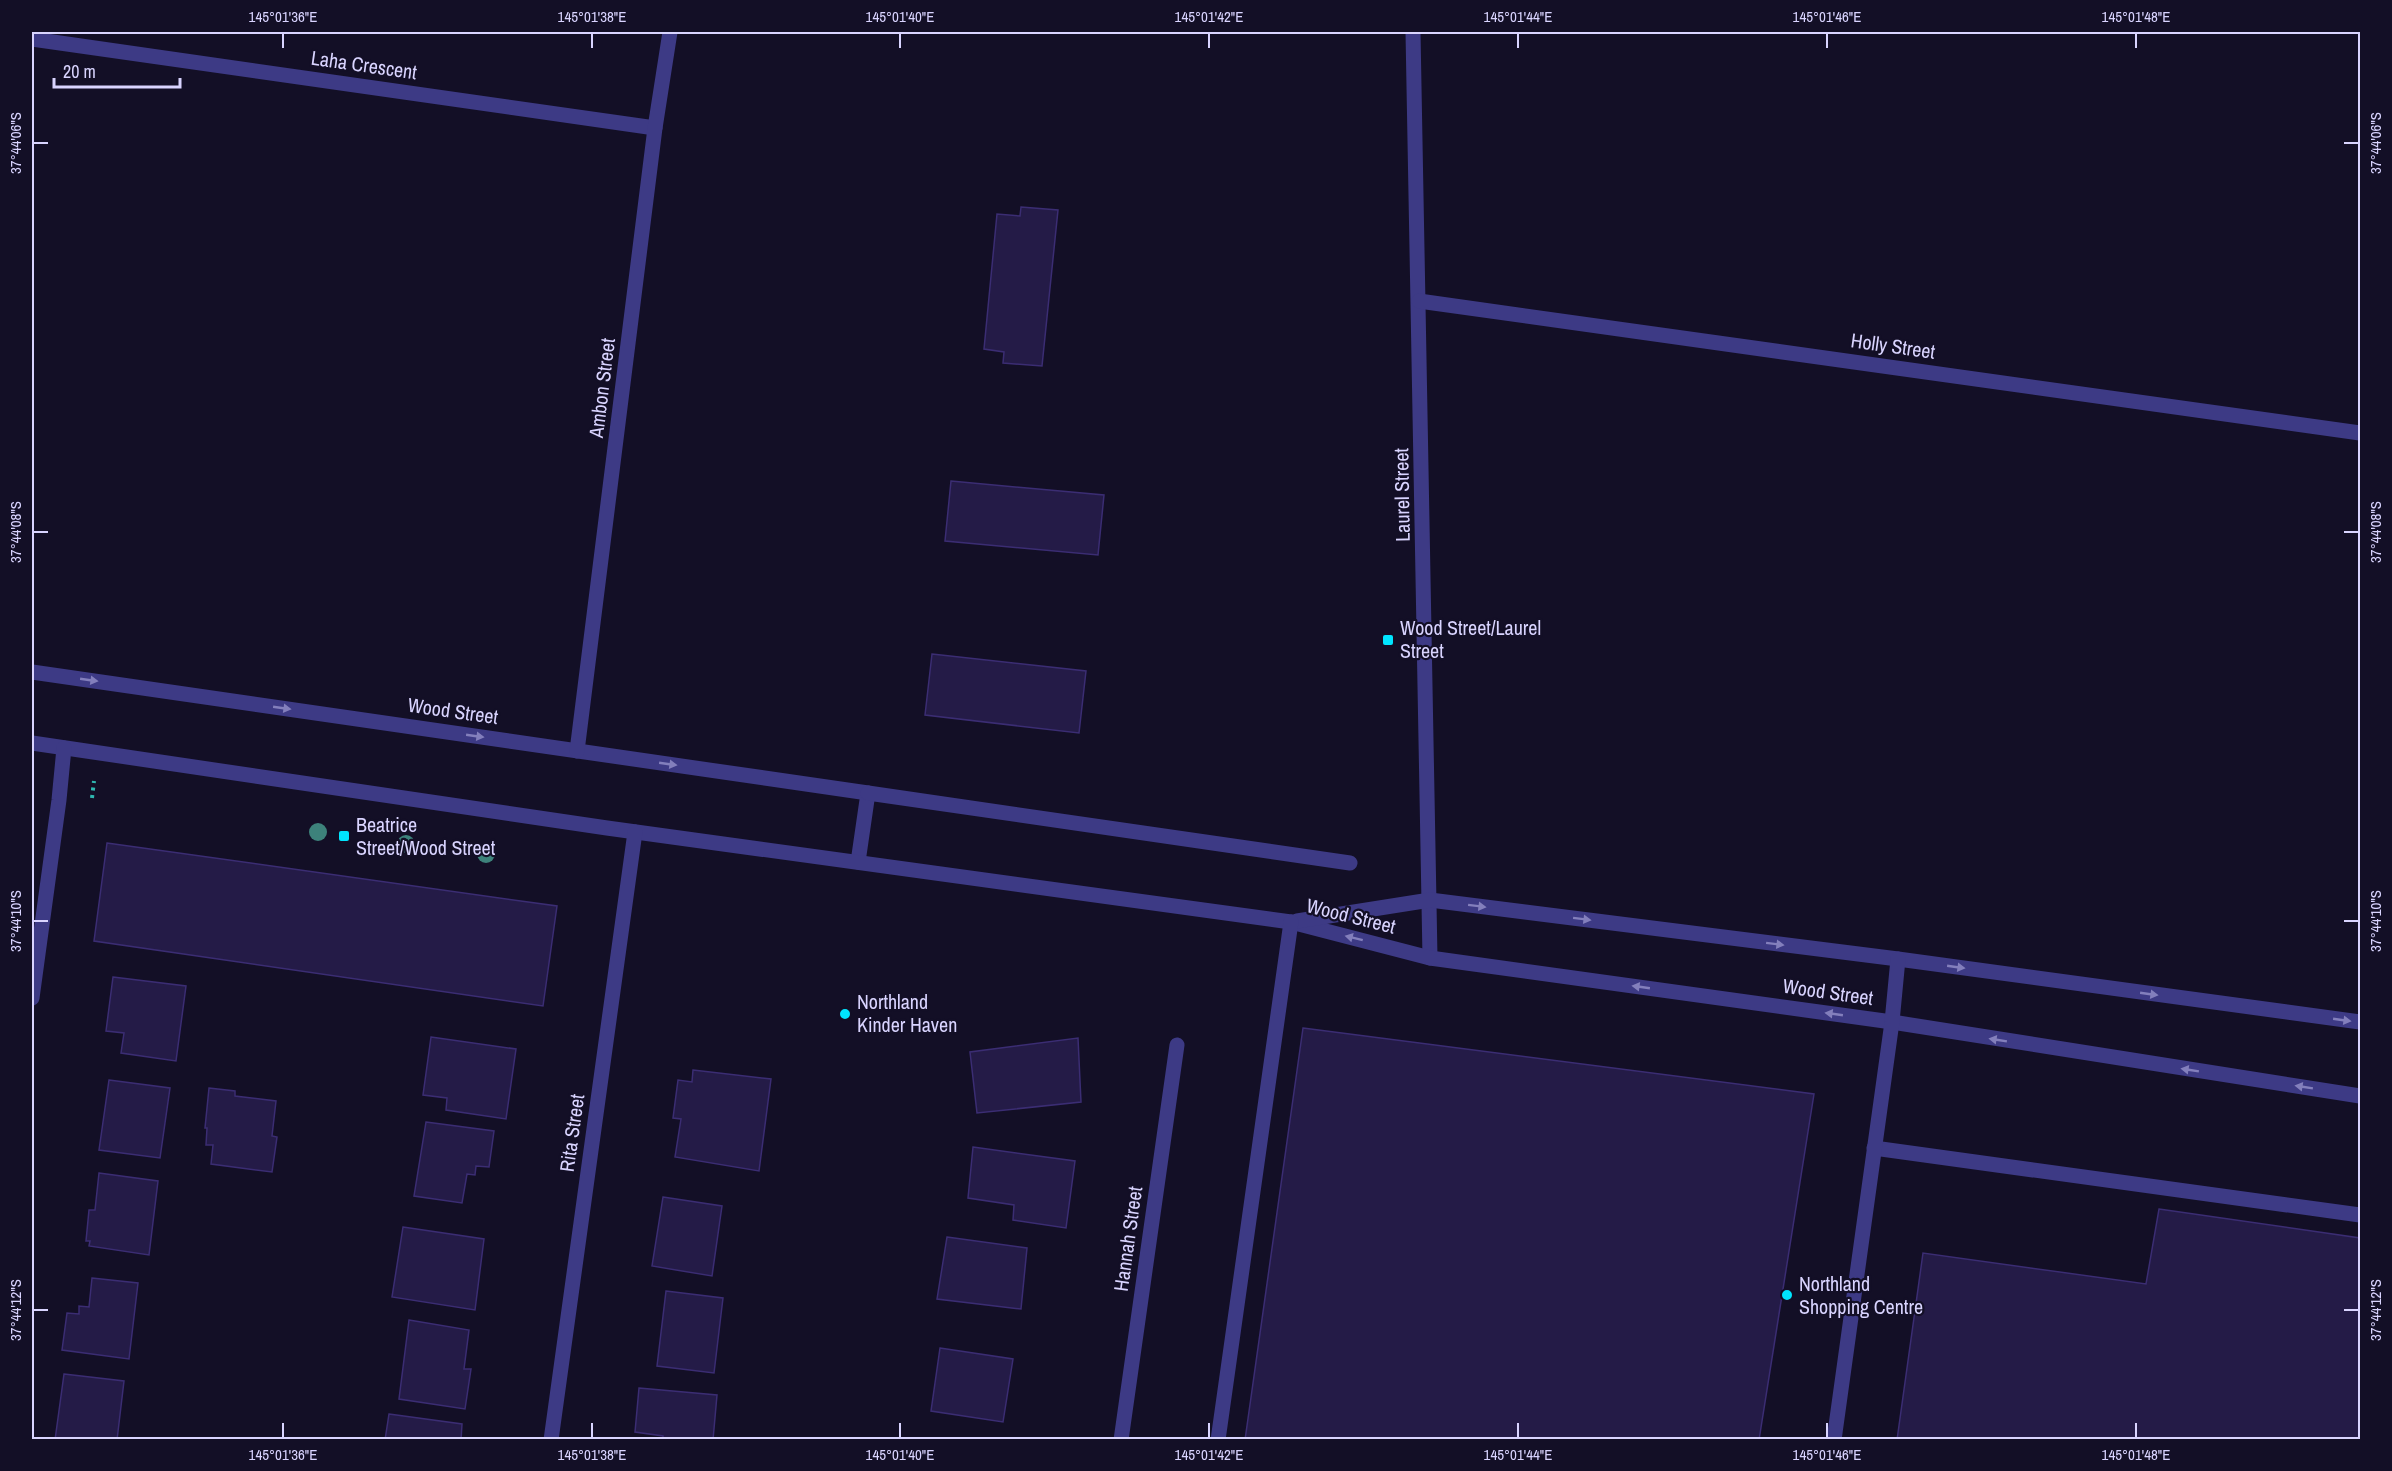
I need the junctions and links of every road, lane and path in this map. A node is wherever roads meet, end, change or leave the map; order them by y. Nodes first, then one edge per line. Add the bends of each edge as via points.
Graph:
1 (670, 32) edge
2 (1413, 32) edge
3 (32, 39) edge
4 (655, 128) junction
5 (1419, 301) junction
6 (2361, 434) edge
7 (32, 672) edge
8 (32, 743) edge
9 (64, 748) junction
10 (577, 751) junction
11 (868, 792) junction
12 (635, 832) junction
13 (858, 862) junction
14 (1350, 863) dead end
15 (1430, 900) junction
16 (1291, 922) junction
17 (1430, 958) junction
18 (1898, 959) junction
19 (32, 998) edge
20 (1892, 1022) junction
21 (2361, 1022) edge
22 (1177, 1044) dead end
23 (2361, 1096) edge
24 (1875, 1148) junction
25 (2361, 1215) edge
26 (551, 1440) edge
27 (1121, 1440) edge
28 (1218, 1440) edge
29 (1834, 1440) edge

1 - 4 street, Ambon Street
2 - 5 street, Laurel Street
3 - 4 street, Laha Crescent
4 - 10 street, Ambon Street
5 - 6 street, Holly Street
5 - 15 street, Laurel Street
7 -> 10 street, Wood Street
8 - 9 street, Wood Street
9 - 12 street, Wood Street
9 - 19 street
10 -> 11 street, Wood Street
11 - 13 street
11 - 14 street, Wood Street
12 - 13 street, Wood Street
12 - 26 street, Rita Street
13 - 16 street, Wood Street
15 - 16 street, Wood Street
15 - 17 street, Laurel Street
15 -> 18 street, Wood Street
17 -> 16 street, Wood Street
16 - 28 street
20 -> 17 street, Wood Street
18 - 20 street
18 -> 21 street, Wood Street
23 -> 20 street, Wood Street
20 - 24 street
22 - 27 street, Hannah Street
24 - 25 street
24 - 29 street

